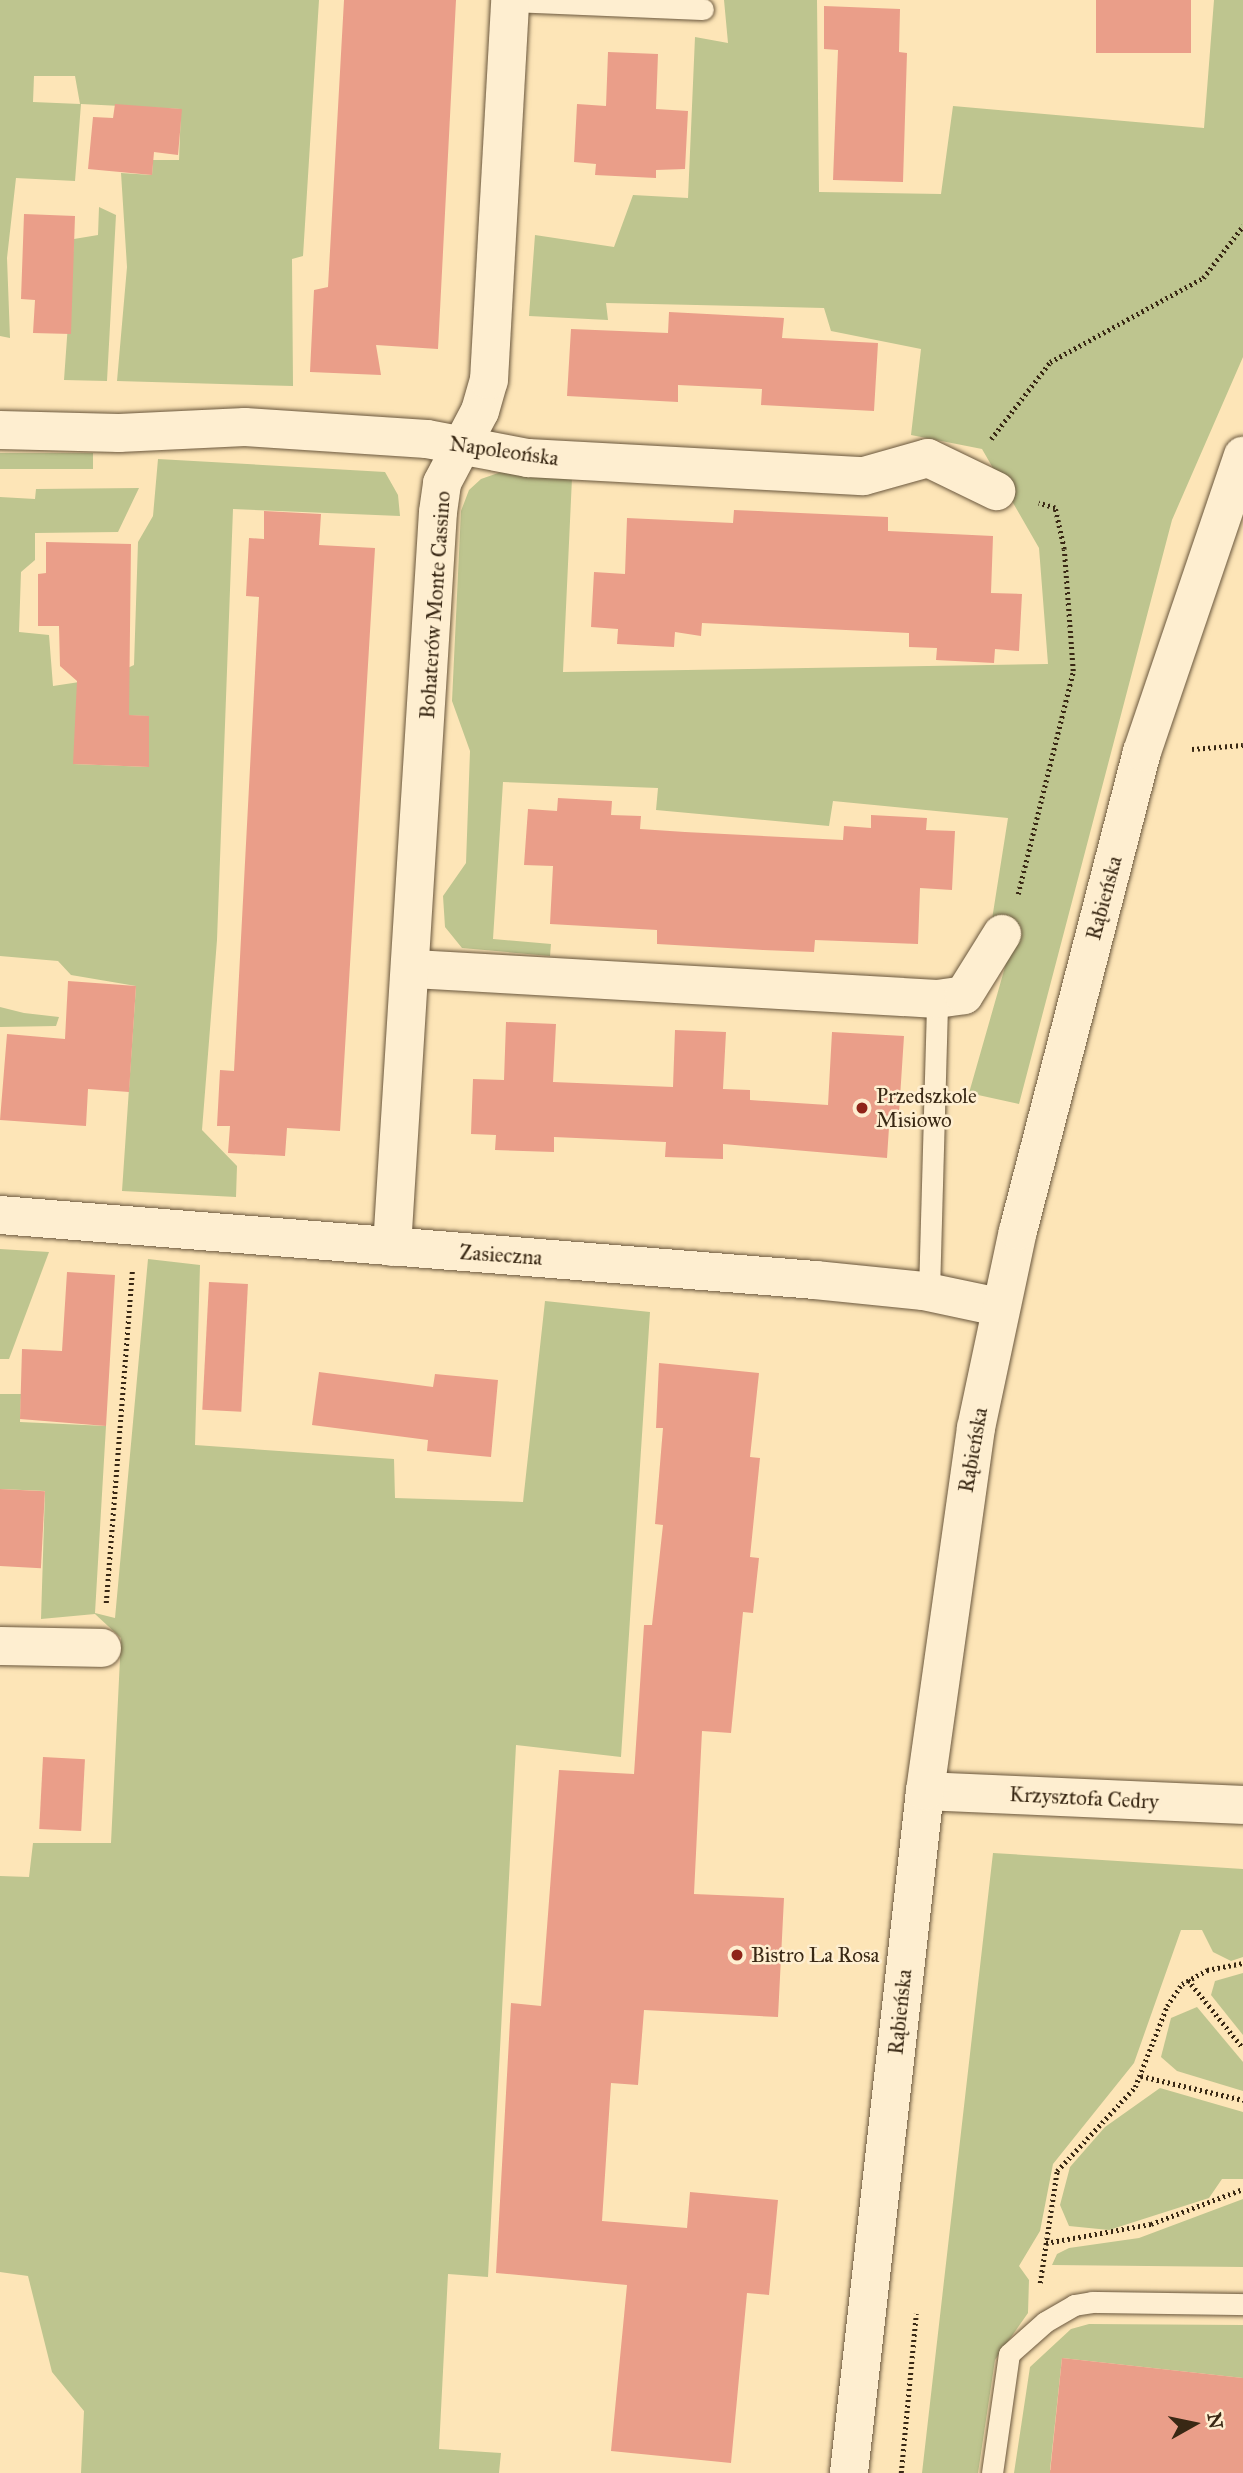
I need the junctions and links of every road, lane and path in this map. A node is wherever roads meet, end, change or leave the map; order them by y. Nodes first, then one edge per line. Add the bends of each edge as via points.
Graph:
1 (510, 0) edge
2 (703, 9) dead end
3 (1243, 226) edge
4 (0, 430) edge
5 (461, 447) junction
6 (1243, 456) edge
7 (979, 483) junction
8 (1002, 934) joint
9 (414, 969) junction
10 (937, 999) junction
11 (0, 1215) edge
12 (392, 1247) junction
13 (133, 1260) dead end
14 (929, 1292) junction
15 (999, 1307) junction
16 (0, 1646) edge
17 (102, 1648) joint
18 (925, 1791) junction
19 (1243, 1805) edge
20 (1243, 1963) edge
21 (1188, 1980) junction
22 (1243, 2048) edge
23 (1141, 2076) junction
24 (1243, 2100) edge
25 (1243, 2189) edge
26 (1046, 2243) junction
27 (1243, 2304) edge
28 (1032, 2333) junction
29 (849, 2473) edge
30 (992, 2473) edge

1 - 2 lane
1 - 5 street, Bohaterów Monte Cassino via 489,380
3 - 7 path via 1203,278 1051,362
4 - 5 street, Napoleońska via 119,433 245,426 427,439
5 - 7 street, Napoleońska via 528,458 864,476 928,458
5 - 9 street, Bohaterów Monte Cassino via 442,483 438,512
6 - 15 street, Rąbieńska via 1145,742
7 - 8 path via 1055,508 1065,549 1073,671 1025,879
8 - 10 street via 964,995
9 - 10 street
9 - 12 street, Bohaterów Monte Cassino
10 - 14 lane
11 - 12 street, Zasieczna
12 - 14 street, Zasieczna
13 - 17 path
14 - 15 street, Zasieczna
15 - 18 street, Rąbieńska via 963,1504
16 - 17 street
18 - 19 street, Krzysztofa Cedry
18 - 29 street, Rąbieńska
20 - 21 path via 1207,1970
21 - 22 path
21 - 23 path via 1167,2006
23 - 24 path
23 - 26 path via 1057,2171
25 - 26 path via 1152,2224
26 - 28 path
27 - 28 lane via 1092,2302 1074,2305
28 - 30 lane via 1009,2354 1003,2374

